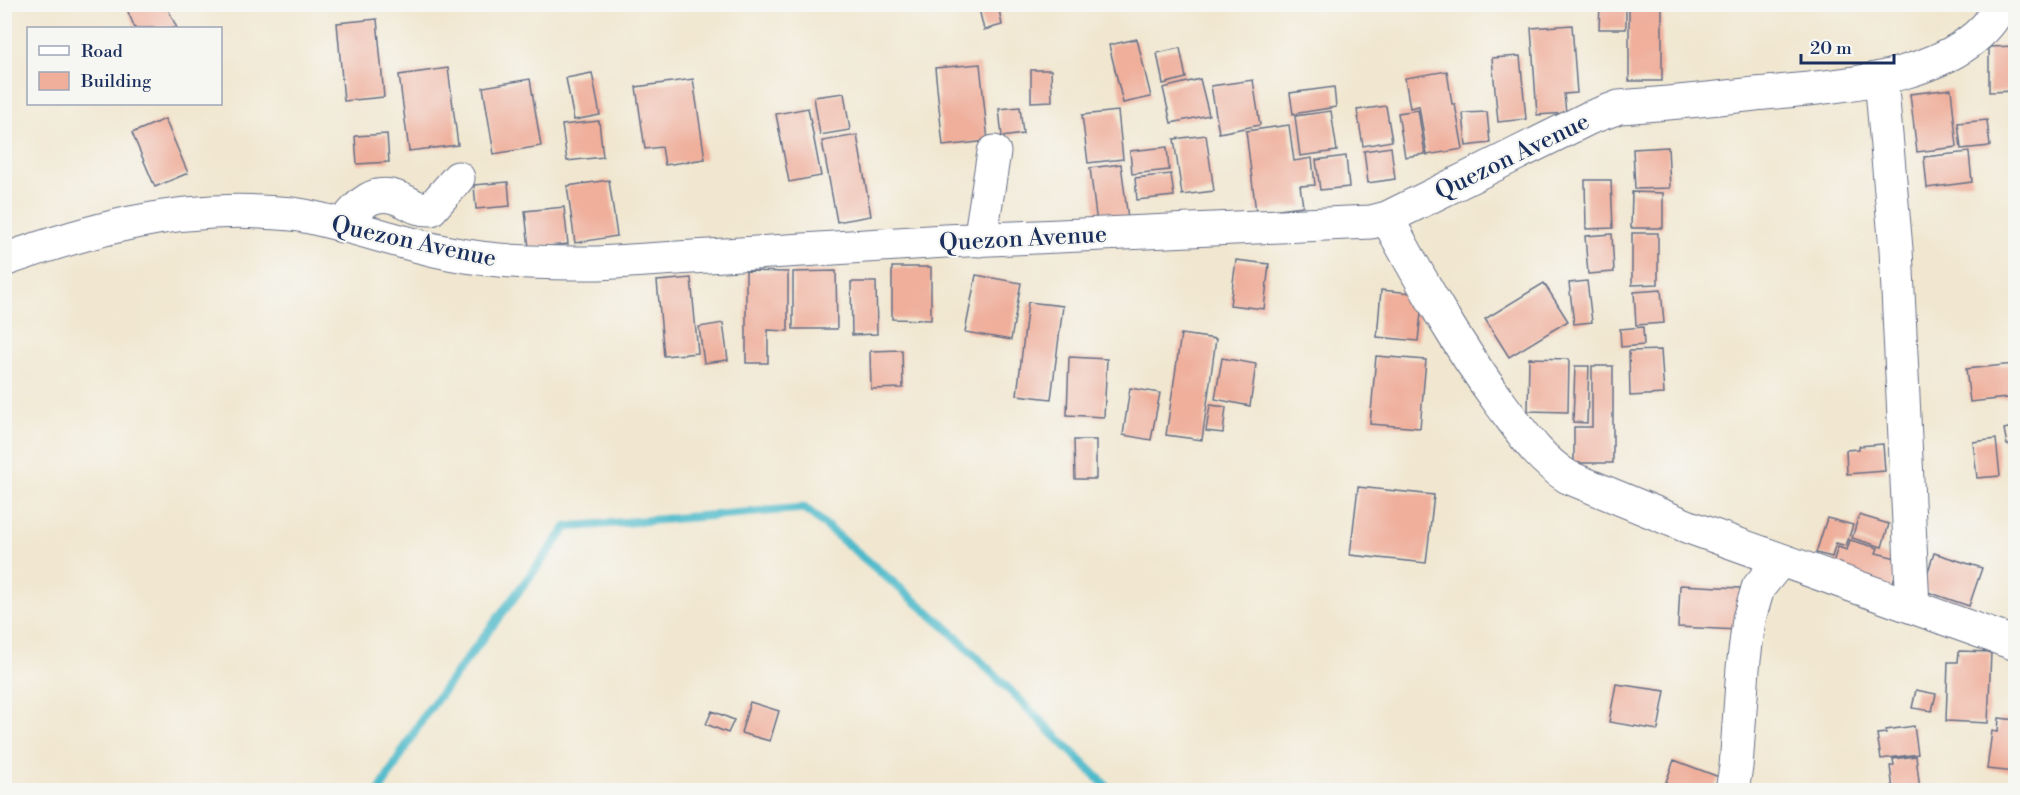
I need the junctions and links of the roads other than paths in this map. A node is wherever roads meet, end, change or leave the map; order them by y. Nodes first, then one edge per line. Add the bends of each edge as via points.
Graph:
1 (2001, 4) edge
2 (1881, 78) junction
3 (994, 152) dead end
4 (458, 178) dead end
5 (1387, 218) junction
6 (342, 226) junction
7 (980, 240) junction
8 (4, 260) edge
9 (1780, 561) junction
10 (1913, 606) junction
11 (2016, 645) edge
12 (1732, 790) edge

1 - 2 street, Quezon Avenue via 1995,18 1956,52
2 - 5 street, Quezon Avenue via 1836,86 1619,107 1589,118
2 - 10 street via 1896,249
3 - 7 street
4 - 6 street via 431,208 417,209 387,195 368,198
5 - 7 street, Quezon Avenue via 1371,222
5 - 9 street via 1471,363 1536,452 1551,466 1606,493
6 - 7 street, Quezon Avenue via 449,253 559,263
6 - 8 street, Quezon Avenue via 298,214 211,211 99,229
9 - 10 street
9 - 12 street via 1758,588 1749,619
10 - 11 street

